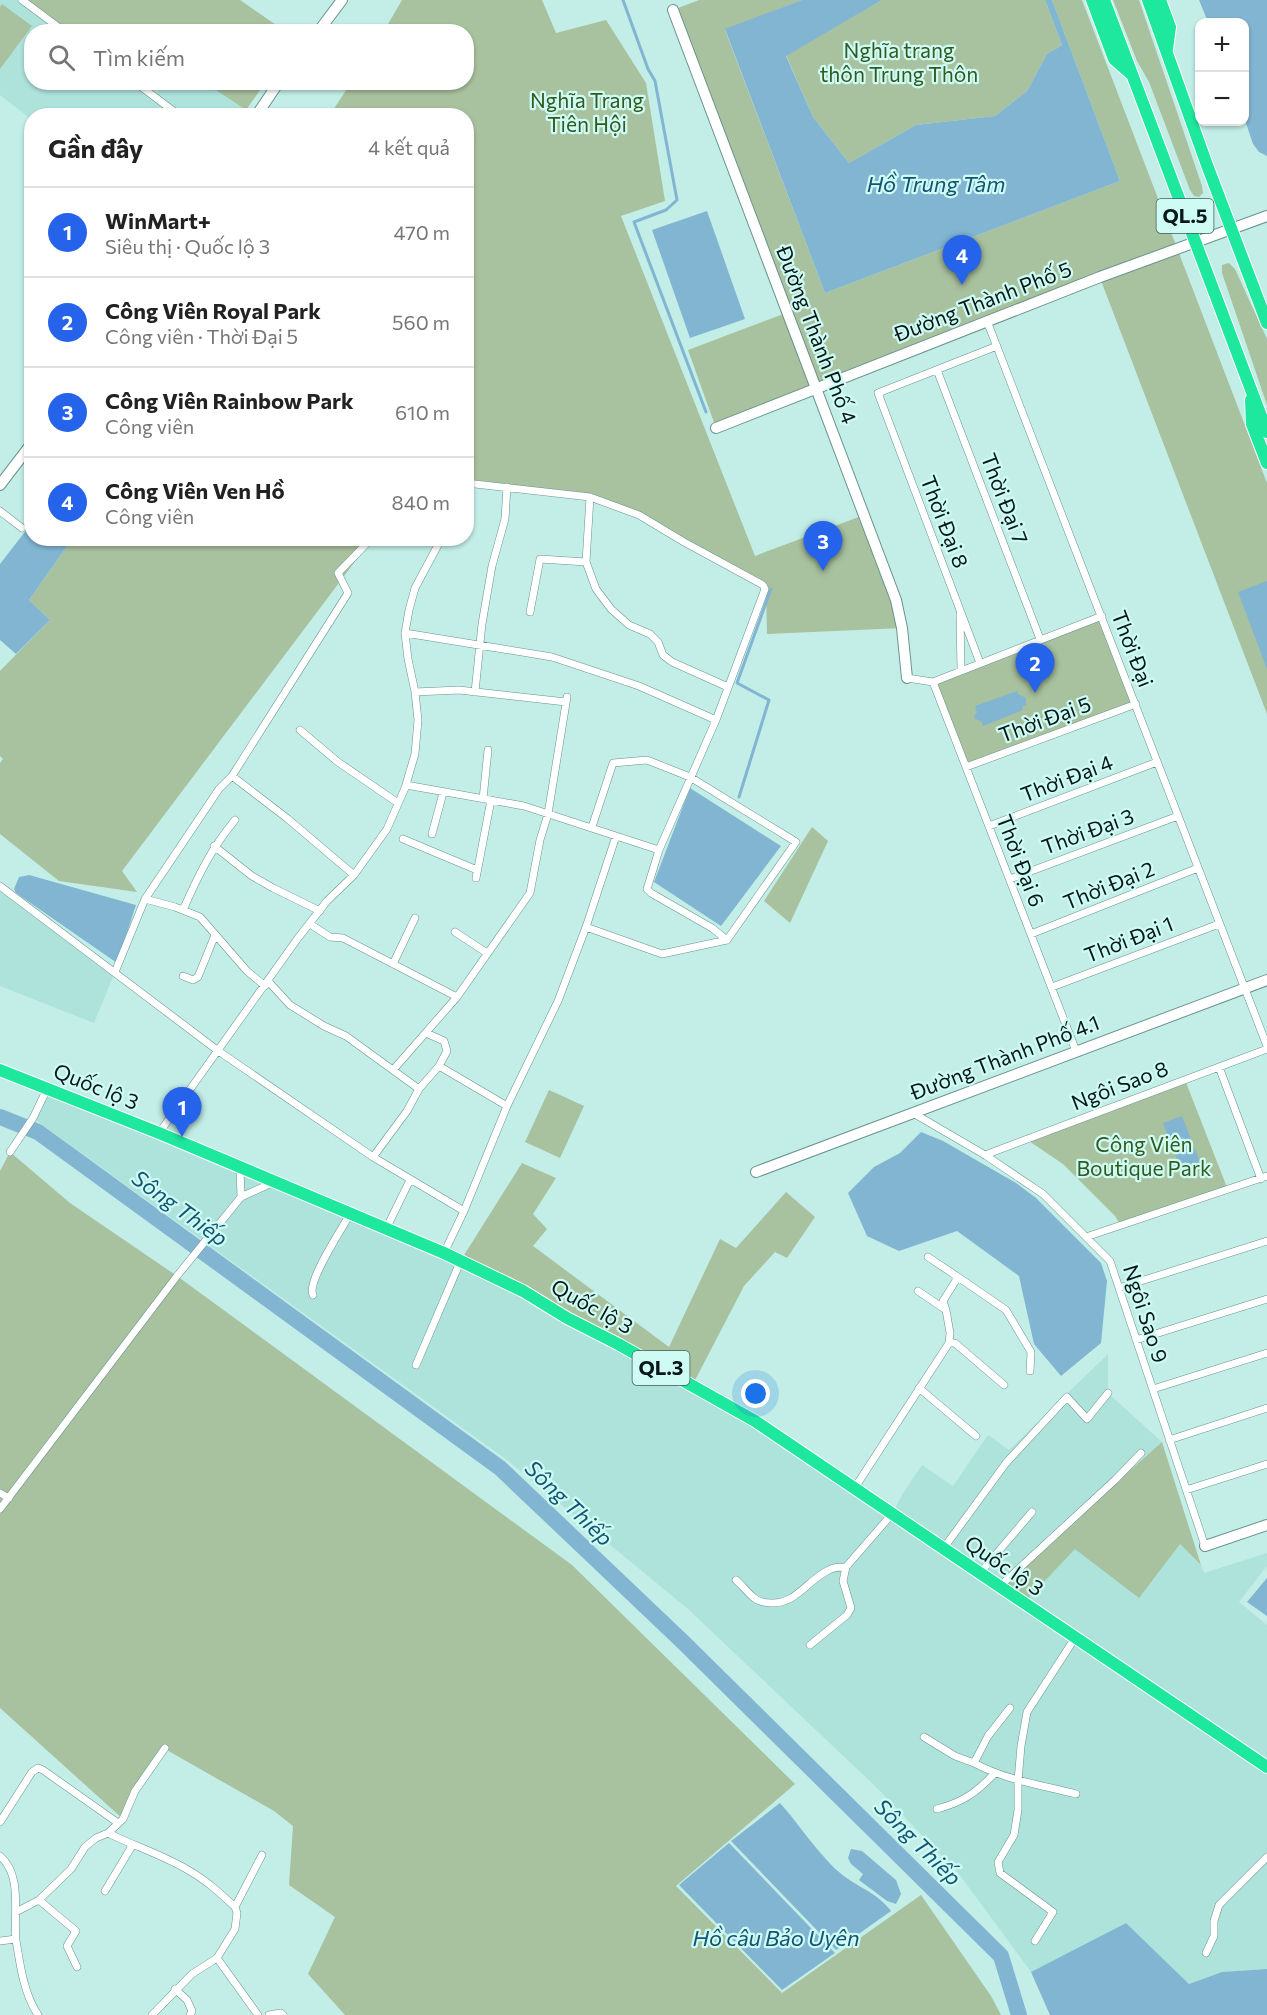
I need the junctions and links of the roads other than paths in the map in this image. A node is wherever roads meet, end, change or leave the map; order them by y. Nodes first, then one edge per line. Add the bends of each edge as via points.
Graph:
1 (22, 0) edge
2 (342, 0) edge
3 (1092, 0) edge
4 (1104, 0) edge
5 (1148, 0) edge
6 (1160, 0) edge
7 (673, 10) dead end
8 (54, 24) edge
9 (324, 24) edge
10 (1167, 53) junction
11 (1134, 77) junction
12 (146, 90) edge
13 (274, 90) edge
14 (169, 108) edge
15 (261, 108) edge
16 (1267, 216) edge
17 (1231, 230) junction
18 (1195, 243) junction
19 (987, 321) junction
20 (1267, 323) edge
21 (997, 346) junction
22 (937, 370) junction
23 (815, 388) junction
24 (1251, 390) junction
25 (716, 428) dead end
26 (1267, 432) edge
27 (24, 454) edge
28 (1267, 463) edge
29 (474, 484) edge
30 (0, 485) edge
31 (507, 487) junction
32 (590, 497) junction
33 (0, 511) edge
34 (22, 528) dead end
35 (364, 546) edge
36 (437, 546) edge
37 (586, 562) junction
38 (959, 608) junction
39 (530, 612) dead end
40 (1102, 616) junction
41 (405, 633) junction
42 (1040, 639) junction
43 (479, 645) junction
44 (980, 663) junction
45 (961, 670) junction
46 (907, 678) joint
47 (933, 682) junction
48 (728, 687) junction
49 (416, 692) junction
50 (475, 692) junction
51 (1136, 704) junction
52 (716, 720) junction
53 (300, 730) dead end
54 (488, 750) dead end
55 (1157, 762) junction
56 (966, 767) junction
57 (232, 776) junction
58 (690, 777) junction
59 (406, 785) junction
60 (443, 793) junction
61 (487, 800) junction
62 (399, 803) junction
63 (549, 814) junction
64 (1178, 816) junction
65 (235, 820) dead end
66 (989, 826) junction
67 (592, 827) junction
68 (432, 834) dead end
69 (616, 837) junction
70 (403, 839) dead end
71 (214, 846) junction
72 (659, 850) junction
73 (1198, 868) junction
74 (354, 875) junction
75 (1010, 879) junction
76 (0, 886) edge
77 (145, 898) junction
78 (183, 910) junction
79 (320, 911) junction
80 (416, 918) dead end
81 (310, 924) junction
82 (1219, 924) junction
83 (586, 927) junction
84 (455, 932) dead end
85 (1031, 934) junction
86 (215, 935) junction
87 (727, 940) junction
88 (487, 953) junction
89 (393, 964) junction
90 (115, 972) junction
91 (183, 976) dead end
92 (1267, 980) edge
93 (266, 984) junction
94 (1052, 987) junction
95 (1243, 988) junction
96 (457, 997) junction
97 (426, 1032) junction
98 (1267, 1048) edge
99 (218, 1050) junction
100 (1077, 1051) junction
101 (439, 1066) junction
102 (1219, 1067) junction
103 (0, 1070) edge
104 (393, 1070) junction
105 (46, 1089) junction
106 (419, 1089) junction
107 (507, 1106) junction
108 (913, 1113) junction
109 (159, 1133) junction
110 (12, 1150) dead end
111 (985, 1155) junction
112 (374, 1157) junction
113 (240, 1167) junction
114 (756, 1172) dead end
115 (1264, 1178) edge
116 (410, 1180) junction
117 (274, 1182) junction
118 (241, 1197) junction
119 (464, 1211) junction
120 (350, 1214) junction
121 (386, 1229) junction
122 (1086, 1237) junction
123 (1267, 1241) edge
124 (444, 1253) junction
125 (928, 1257) dead end
126 (461, 1260) junction
127 (958, 1277) junction
128 (1119, 1288) junction
129 (918, 1291) dead end
130 (313, 1295) dead end
131 (1267, 1299) edge
132 (946, 1310) junction
133 (1136, 1340) junction
134 (949, 1343) junction
135 (1267, 1353) edge
136 (416, 1365) dead end
137 (1030, 1371) dead end
138 (1004, 1385) dead end
139 (919, 1388) junction
140 (1153, 1389) junction
141 (1108, 1393) dead end
142 (1267, 1408) edge
143 (976, 1436) dead end
144 (1169, 1440) junction
145 (1141, 1453) dead end
146 (1267, 1464) edge
147 (854, 1489) junction
148 (1186, 1490) junction
149 (0, 1493) edge
150 (9, 1498) junction
151 (0, 1509) edge
152 (1032, 1512) dead end
153 (892, 1514) junction
154 (1267, 1526) edge
155 (1205, 1546) joint
156 (943, 1549) junction
157 (846, 1567) junction
158 (980, 1573) junction
159 (736, 1580) dead end
160 (1000, 1586) junction
161 (1075, 1638) junction
162 (810, 1645) dead end
163 (1010, 1708) dead end
164 (924, 1737) dead end
165 (165, 1748) dead end
166 (974, 1763) junction
167 (1267, 1767) edge
168 (995, 1773) junction
169 (1018, 1781) junction
170 (1076, 1794) dead end
171 (937, 1809) dead end
172 (0, 1822) edge
173 (118, 1823) junction
174 (108, 1833) junction
175 (132, 1846) junction
176 (262, 1855) dead end
177 (0, 1856) edge
178 (1267, 1857) edge
179 (105, 1891) dead end
180 (39, 1900) junction
181 (235, 1907) junction
182 (16, 1912) junction
183 (16, 1939) junction
184 (0, 1941) edge
185 (1035, 1941) dead end
186 (1206, 1953) dead end
187 (217, 1958) junction
188 (77, 1966) dead end
189 (175, 1989) junction
190 (36, 2014) edge
191 (152, 2015) edge
192 (190, 2015) edge
193 (258, 2015) edge
194 (269, 2015) edge
195 (283, 2015) edge

1 - 8 street
2 - 9 street
3 - 11 highway, QL.5 via 1114,59
4 - 11 highway, QL.5
5 - 10 highway, QL.5
6 - 10 highway, QL.5 via 1170,27
7 - 23 street, Đường Thành Phố 4
10 - 17 highway, QL.5
11 - 18 highway, QL.5
12 - 14 street
13 - 15 street
16 - 17 street, Đường Thành Phố 5
17 - 18 street, Đường Thành Phố 5
17 - 20 highway, QL.5
18 - 19 street, Đường Thành Phố 5
18 - 24 highway, QL.5
19 - 21 street, Thời Đại
19 - 23 street, Đường Thành Phố 5
21 - 22 street
21 - 40 street, Thời Đại
22 - 38 street, Thời Đại 8 via 878,393
22 - 42 street, Thời Đại 7
23 - 25 street, Đường Thành Phố 5
23 - 46 street, Đường Thành Phố 4 via 896,600
24 - 26 highway, QL.5
24 - 28 highway, QL.5 via 1252,424
27 - 30 street
29 - 31 street
31 - 32 street
31 - 43 street via 505,519 492,566
32 - 37 street
32 - 48 street via 639,515 763,585 763,598
33 - 34 street
35 - 57 street via 338,573 348,593
36 - 41 street via 415,588
37 - 39 street via 540,559
37 - 48 street via 596,589 611,609 629,625 650,634 663,655
38 - 44 street, Thời Đại 8
38 - 45 street
40 - 42 street
40 - 51 street, Thời Đại
41 - 43 street
41 - 49 street
42 - 44 street
43 - 50 street
43 - 52 street via 552,657 598,671
44 - 45 street
45 - 47 street
46 - 47 street
47 - 56 street, Thời Đại 6
48 - 52 street
49 - 50 street
49 - 59 street via 415,754
50 - 63 street via 567,700
51 - 55 street, Thời Đại
51 - 56 street, Thời Đại 5
52 - 58 street
53 - 62 street via 338,762
54 - 61 street
55 - 64 street, Thời Đại
55 - 66 street, Thời Đại 4
56 - 66 street, Thời Đại 6
57 - 74 street
57 - 77 street via 219,789
58 - 67 street via 647,760 612,763
58 - 72 street
58 - 87 street via 796,842
59 - 60 street
59 - 62 street
60 - 61 street
60 - 68 street
61 - 63 street
61 - 70 street via 477,874
62 - 74 street via 387,829
63 - 67 street
63 - 88 street via 530,893
64 - 73 street, Thời Đại
64 - 75 street, Thời Đại 3
65 - 71 street
66 - 75 street, Thời Đại 6
67 - 69 street
69 - 72 street
69 - 83 street
71 - 78 street
71 - 79 street via 252,876
72 - 87 street via 647,889
73 - 82 street, Thời Đại
73 - 85 street, Thời Đại 2
74 - 79 street
75 - 85 street, Thời Đại 6
76 - 90 street
77 - 78 street
77 - 90 street
78 - 86 street via 200,917
79 - 81 street
80 - 89 street
81 - 89 street via 330,937 343,938
81 - 93 street
82 - 94 street, Thời Đại 1
82 - 95 street, Thời Đại
83 - 87 street via 662,954
83 - 107 street via 558,1001
84 - 88 street
85 - 94 street, Thời Đại 6
86 - 91 street via 198,977 193,980
86 - 93 street via 247,971
88 - 96 street
89 - 96 street
90 - 99 street
92 - 95 street, Đường Thành Phố 4.1
93 - 99 street
93 - 104 street via 290,1005 346,1036
94 - 100 street, Thời Đại 6
95 - 98 street, Thời Đại
95 - 100 street, Đường Thành Phố 4.1
96 - 97 street
97 - 101 street via 448,1047
97 - 104 street
98 - 102 street, Ngôi Sao 8
99 - 109 street
99 - 112 street
100 - 108 street, Đường Thành Phố 4.1
101 - 106 street
101 - 107 street
102 - 111 street, Ngôi Sao 8
102 - 115 street
103 - 105 highway, Quốc lộ 3 / QL.3
104 - 106 street
105 - 109 highway, Quốc lộ 3 / QL.3
105 - 110 street
106 - 112 street
107 - 119 street
108 - 111 street, Ngôi Sao 9
108 - 114 street, Đường Thành Phố 4.1
109 - 113 highway, Quốc lộ 3 / QL.3
111 - 122 street, Ngôi Sao 9 via 1043,1194
112 - 116 street
113 - 117 highway, Quốc lộ 3 / QL.3
113 - 118 street
115 - 122 street
116 - 119 street
116 - 121 street
117 - 118 street
117 - 120 highway, Quốc lộ 3 / QL.3
118 - 150 street
119 - 124 street
120 - 121 highway, Quốc lộ 3 / QL.3
120 - 130 street via 314,1279
121 - 124 highway, Quốc lộ 3 / QL.3
122 - 128 street, Ngôi Sao 9 via 1110,1261
123 - 128 street
124 - 126 highway, Quốc lộ 3 / QL.3
125 - 127 street
126 - 136 street
126 - 147 highway, Quốc lộ 3 / QL.3 via 755,1422
127 - 132 street via 943,1301
127 - 137 street via 1006,1310 1031,1352
128 - 133 street, Ngôi Sao 9
129 - 132 street
131 - 133 street
132 - 134 street
133 - 140 street, Ngôi Sao 9
134 - 138 street via 955,1343
134 - 139 street
135 - 140 street
139 - 143 street
139 - 147 street
140 - 144 street, Ngôi Sao 9
141 - 156 street via 1087,1419 1067,1397 1006,1463
142 - 144 street
144 - 148 street, Ngôi Sao 9
145 - 160 street
146 - 148 street
147 - 153 highway, Quốc lộ 3 / QL.3
148 - 155 street, Ngôi Sao 9
149 - 150 street
150 - 151 street
152 - 158 street
153 - 156 highway, Quốc lộ 3 / QL.3
153 - 157 street
154 - 155 street
156 - 158 highway, Quốc lộ 3 / QL.3
157 - 159 street via 826,1571 800,1593 778,1603 754,1599
157 - 162 street via 843,1581 851,1608
158 - 160 highway, Quốc lộ 3 / QL.3
160 - 161 highway, Quốc lộ 3 / QL.3
161 - 167 highway, Quốc lộ 3 / QL.3
161 - 169 street via 1027,1712
163 - 166 street via 988,1736
164 - 166 street
165 - 173 street
166 - 168 street
168 - 169 street
168 - 171 street via 976,1793
169 - 170 street
169 - 185 street via 1014,1835 998,1862 1000,1873 1053,1912
172 - 173 street via 32,1772 40,1768
173 - 174 street
174 - 175 street
174 - 180 street via 85,1847 71,1869
175 - 179 street
175 - 181 street via 207,1881
176 - 181 street
177 - 182 street via 7,1862 15,1890
178 - 186 street via 1220,1905
180 - 182 street
180 - 188 street via 76,1931 67,1946
181 - 187 street via 235,1929
182 - 183 street
183 - 184 street
183 - 190 street via 29,2002
187 - 189 street
187 - 193 street
189 - 191 street
189 - 192 street via 187,2000
194 - 195 street

